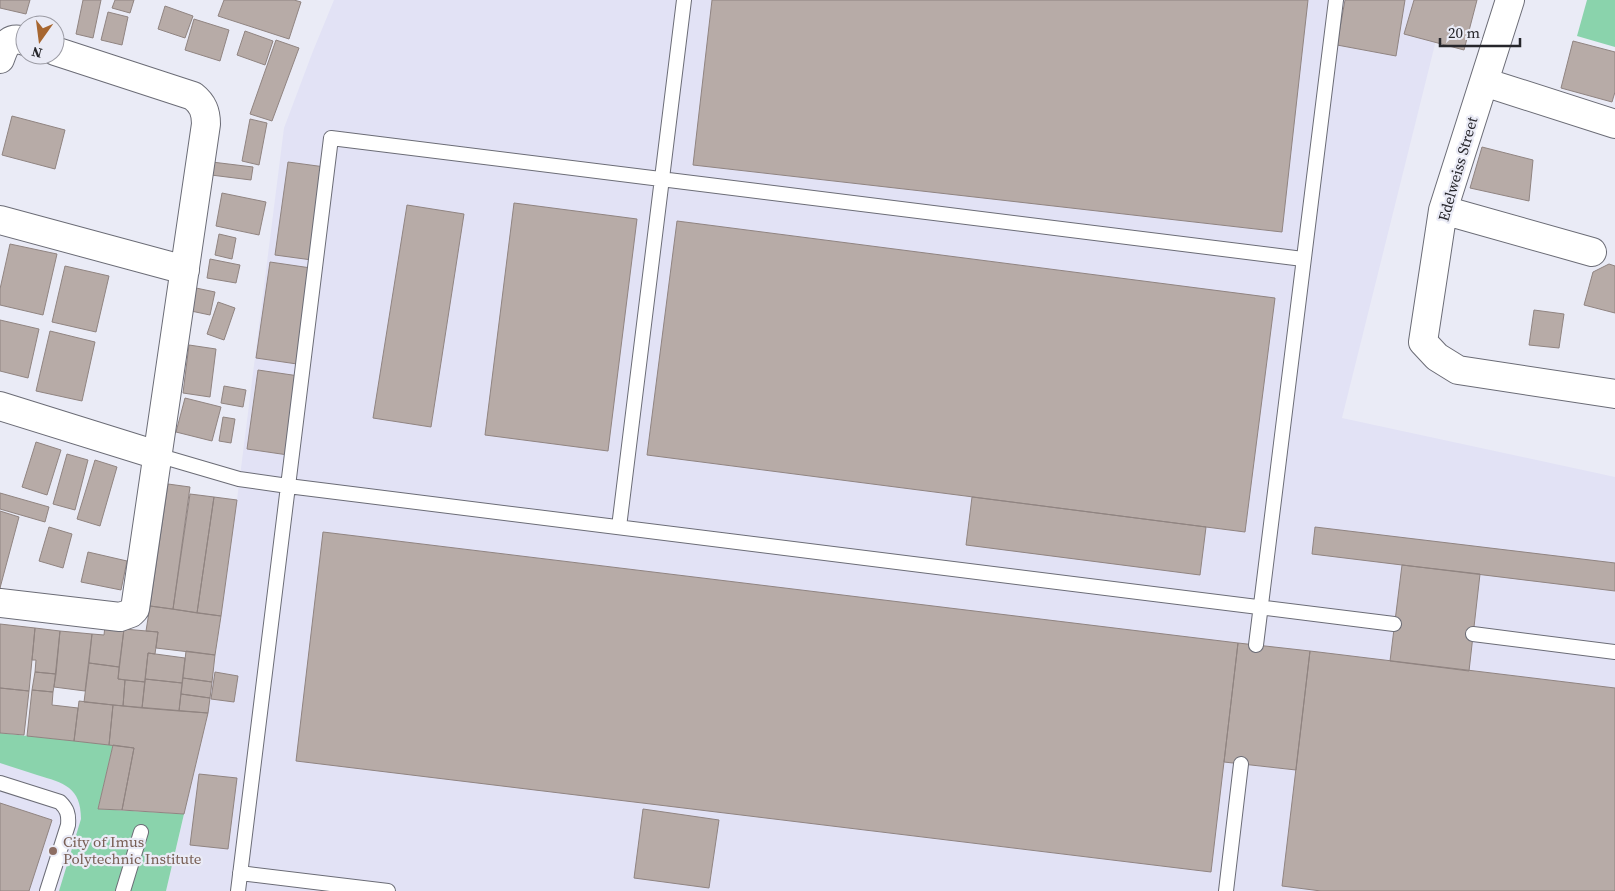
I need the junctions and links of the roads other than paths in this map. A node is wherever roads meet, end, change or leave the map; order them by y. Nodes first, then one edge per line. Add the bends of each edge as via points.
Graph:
1 (684, 0) edge
2 (1336, 0) edge
3 (1510, 0) edge
4 (15, 39) edge
5 (65, 54) edge
6 (0, 60) edge
7 (1484, 82) junction
8 (1615, 124) edge
9 (662, 180) junction
10 (1443, 210) junction
11 (0, 220) edge
12 (1592, 252) dead end
13 (1303, 260) junction
14 (184, 270) junction
15 (1615, 394) edge
16 (0, 406) edge
17 (157, 455) junction
18 (288, 486) junction
19 (619, 527) junction
20 (0, 603) edge
21 (1261, 607) junction
22 (1394, 624) dead end
23 (1474, 634) dead end
24 (1256, 645) dead end
25 (1615, 652) edge
26 (1241, 764) dead end
27 (0, 783) edge
28 (141, 832) dead end
29 (240, 872) junction
30 (47, 891) edge
31 (123, 891) edge
32 (238, 891) edge
33 (388, 891) edge
34 (1226, 891) edge

1 - 9 lane
2 - 13 lane
3 - 7 street, Edelweiss Street
4 - 6 street via 3,49
5 - 14 street via 193,96 203,106 206,124
7 - 8 street
7 - 10 street, Edelweiss Street
9 - 13 lane
9 - 18 lane via 331,138
9 - 19 lane
10 - 12 street
10 - 15 street, Edelweiss Street via 1423,342 1437,357 1458,370
11 - 14 street
13 - 21 lane
14 - 17 street
16 - 17 street
17 - 18 lane via 239,479
17 - 20 street via 136,604 131,613 120,617
18 - 19 lane
18 - 29 lane
19 - 21 lane
21 - 22 lane
21 - 24 lane
23 - 25 lane
26 - 34 lane
27 - 30 lane via 60,802 66,808 68,825
28 - 31 lane
29 - 32 lane
29 - 33 lane

